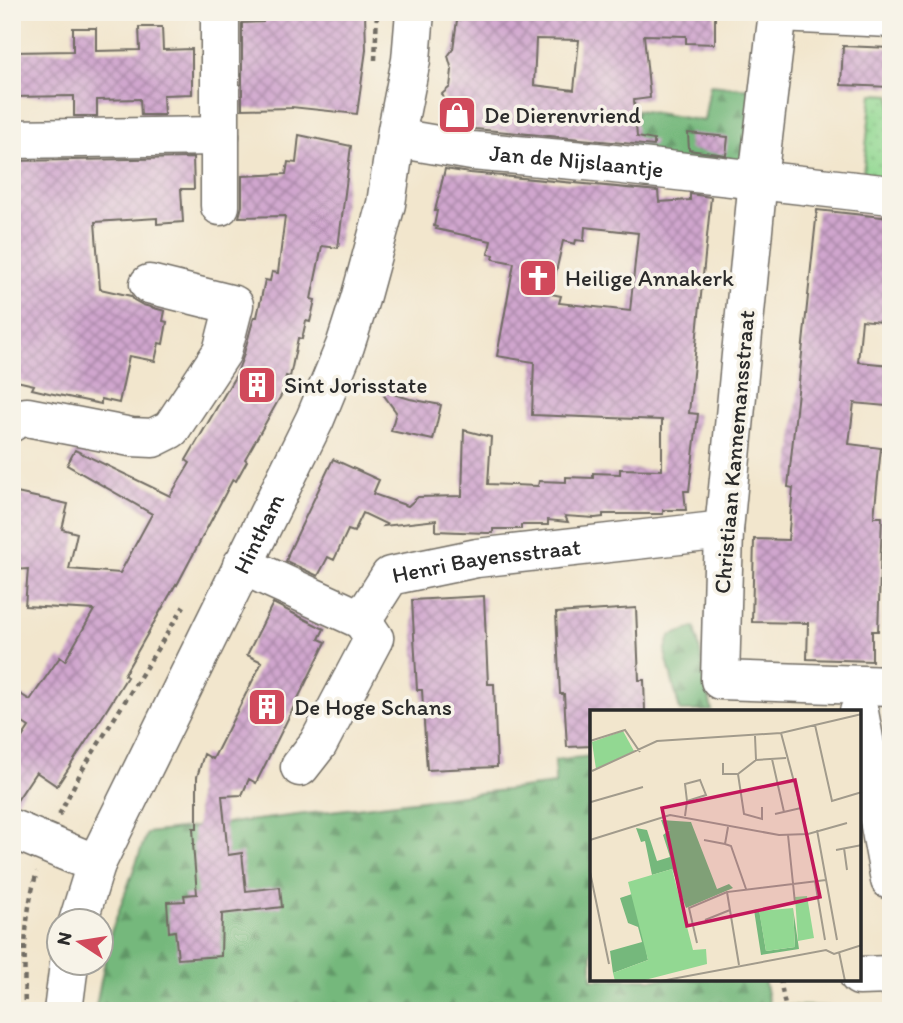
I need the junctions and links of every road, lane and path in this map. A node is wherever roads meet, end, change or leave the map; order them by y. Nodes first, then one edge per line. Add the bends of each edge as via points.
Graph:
1 (220, 12) edge
2 (377, 12) edge
3 (396, 12) edge
4 (415, 12) edge
5 (778, 13) edge
6 (891, 18) edge
7 (375, 65) dead end
8 (396, 134) junction
9 (220, 136) junction
10 (12, 139) edge
11 (758, 179) junction
12 (891, 195) edge
13 (220, 206) dead end
14 (149, 284) dead end
15 (12, 422) edge
16 (723, 530) junction
17 (242, 565) junction
18 (186, 603) dead end
19 (362, 620) junction
20 (723, 696) edge
21 (866, 699) edge
22 (300, 767) dead end
23 (29, 836) edge
24 (96, 864) junction
25 (890, 880) edge
26 (82, 908) edge
27 (891, 975) edge
28 (861, 976) edge
29 (67, 978) edge
30 (780, 981) edge
31 (25, 1011) edge
32 (63, 1011) edge
33 (786, 1011) edge

1 - 9 street
2 - 7 path
3 - 8 street, Hintham
4 - 8 street, Hintham
5 - 6 street
5 - 11 street, Christiaan Kannemansstraat
8 - 11 street, Jan de Nijslaantje via 472,152
8 - 17 street, Hintham via 386,204 345,346 315,419
9 - 10 street
9 - 13 street
11 - 12 street, Jan de Nijslaantje
11 - 16 street, Christiaan Kannemansstraat
14 - 15 street via 234,305 222,352 171,429 153,438 27,417
16 - 19 street, Henri Bayensstraat via 477,558 390,576
16 - 20 street, Christiaan Kannemansstraat
17 - 19 street
17 - 24 street, Hintham
18 - 23 path via 62,808
19 - 22 street via 374,638 318,744
20 - 21 street, Christiaan Kannemansstraat
21 - 25 street
23 - 24 street
23 - 31 path via 34,881 26,925
24 - 26 street, Hintham
27 - 28 street
29 - 32 street
30 - 33 path

